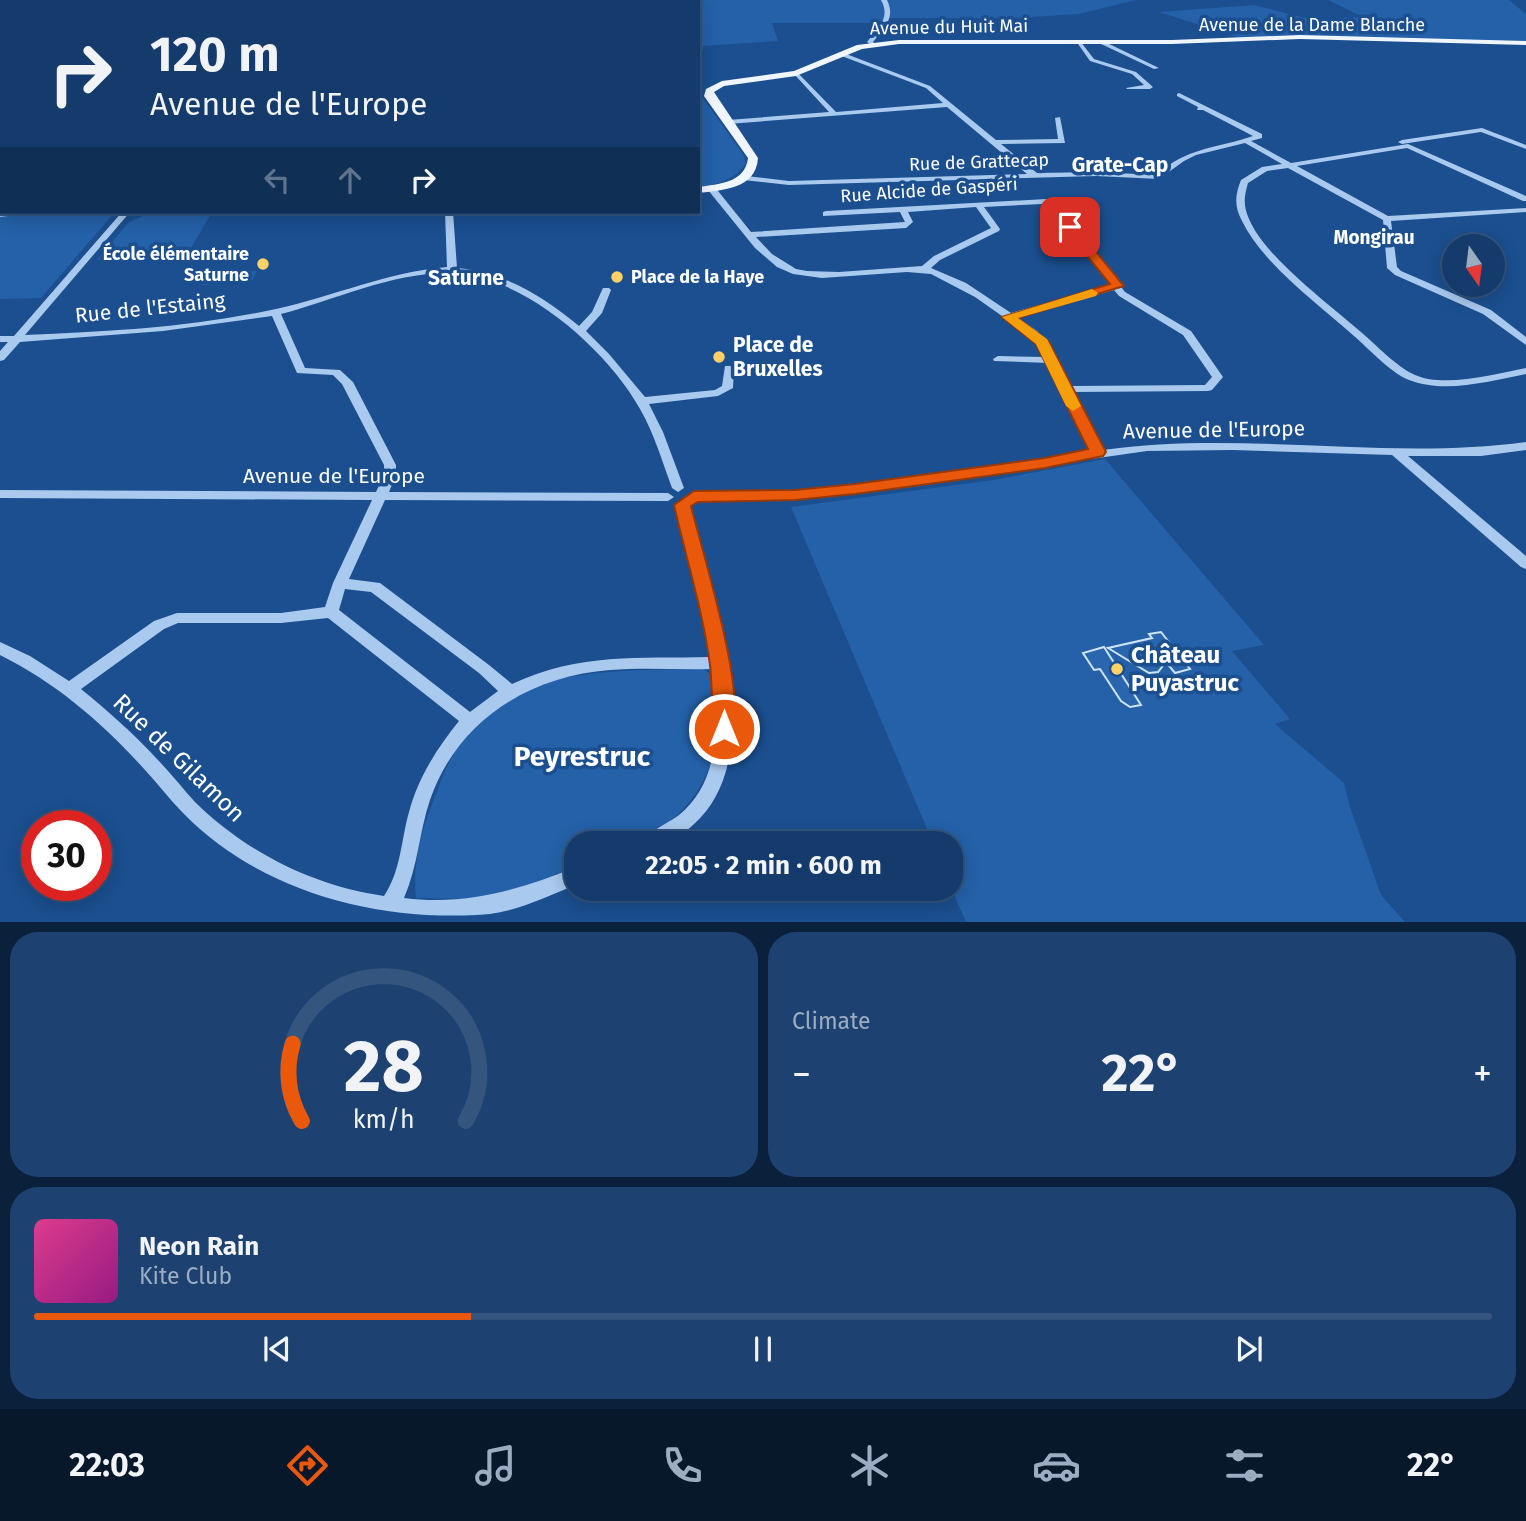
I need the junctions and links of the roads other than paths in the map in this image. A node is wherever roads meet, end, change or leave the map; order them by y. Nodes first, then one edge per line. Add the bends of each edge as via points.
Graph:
1 (884, 0) edge
2 (1078, 42) junction
3 (1100, 43) junction
4 (1526, 43) edge
5 (873, 44) junction
6 (841, 54) junction
7 (1156, 68) dead end
8 (796, 73) junction
9 (1129, 88) dead end
10 (1179, 95) dead end
11 (949, 105) junction
12 (834, 114) junction
13 (1058, 118) dead end
14 (728, 122) junction
15 (1244, 140) junction
16 (995, 142) junction
17 (1408, 146) junction
18 (1524, 147) edge
19 (1289, 165) junction
20 (1035, 176) junction
21 (746, 178) junction
22 (711, 188) junction
23 (700, 190) edge
24 (1526, 199) edge
25 (978, 204) junction
26 (903, 209) junction
27 (1526, 210) edge
28 (845, 212) junction
29 (124, 214) edge
30 (449, 214) edge
31 (826, 214) dead end
32 (1387, 219) junction
33 (854, 229) junction
34 (751, 235) junction
35 (452, 269) junction
36 (924, 269) junction
37 (1117, 286) junction
38 (606, 290) dead end
39 (275, 312) junction
40 (1008, 317) junction
41 (580, 331) junction
42 (0, 339) edge
43 (18, 339) junction
44 (1526, 342) edge
45 (0, 358) edge
46 (999, 359) dead end
47 (1052, 359) junction
48 (729, 368) dead end
49 (1526, 372) edge
50 (1065, 389) junction
51 (642, 401) junction
52 (1526, 446) edge
53 (1098, 452) junction
54 (1396, 452) junction
55 (0, 494) edge
56 (382, 495) junction
57 (681, 497) junction
58 (1526, 564) edge
59 (340, 583) junction
60 (331, 612) junction
61 (0, 648) edge
62 (720, 663) junction
63 (70, 689) junction
64 (509, 691) junction
65 (469, 720) junction
66 (672, 831) edge
67 (564, 881) edge
68 (388, 906) junction

1 - 5 street via 890,13 870,42
2 - 3 main road, Avenue du Huit Mai
2 - 5 main road, Avenue du Huit Mai
2 - 9 street via 1092,60 1134,73 1150,87
3 - 4 main road, Avenue de la Dame Blanche via 1331,37
3 - 7 street
5 - 6 main road, Avenue du Huit Mai
6 - 8 main road, Avenue du Huit Mai
6 - 11 street via 928,88
8 - 12 street
8 - 14 main road, Avenue du Huit Mai via 714,86 709,96
10 - 15 street via 1259,136
11 - 12 street
11 - 16 street
12 - 14 street
13 - 16 street via 1062,141
14 - 21 main road, Avenue du Huit Mai via 753,158 754,167
15 - 19 street
15 - 20 street, Rue de Grattecap via 1185,156 1169,164 1159,177
16 - 20 street
17 - 18 street via 1402,141 1482,130
17 - 19 street
17 - 24 street
19 - 32 street
19 - 49 street via 1250,176 1239,200 1256,239 1293,278 1411,377 1446,384
20 - 21 street, Rue de Grattecap via 789,183
21 - 22 main road
22 - 23 main road
22 - 34 street
25 - 26 street, Rue Alcide de Gaspéri
25 - 36 street via 996,229
25 - 37 street, Rue Alcide de Gaspéri via 1034,200 1051,205
26 - 28 street, Rue Alcide de Gaspéri
26 - 33 street via 909,222 906,225
27 - 32 street
28 - 31 street, Rue Alcide de Gaspéri
28 - 33 street
29 - 43 street
30 - 35 street
32 - 44 street via 1392,268 1398,274 1488,312
33 - 34 street
34 - 36 street via 774,261 794,272
35 - 39 street, Rue de l'Estaing via 417,273
35 - 41 street, Rue de l'Estaing via 512,285 563,315
36 - 40 street
37 - 40 street
37 - 50 street, Rue Alcide de Gaspéri via 1135,303 1187,333 1218,377 1208,388
38 - 41 street via 597,313
39 - 43 street, Rue de l'Estaing via 197,325
39 - 56 street via 301,371 336,372 347,382 390,465
40 - 47 street via 1042,342
41 - 51 street, Rue de l'Estaing
42 - 43 street, Rue de l'Estaing
43 - 45 street
46 - 47 street
47 - 50 street
48 - 51 street via 727,388 718,393
50 - 53 street
51 - 57 street, Rue de l'Estaing
52 - 54 street, Avenue de l'Europe via 1481,452
53 - 54 street, Avenue de l'Europe via 1233,446
53 - 57 street, Avenue de l'Europe via 833,491
54 - 58 street
55 - 56 street, Avenue de l'Europe
56 - 57 street, Avenue de l'Europe
56 - 59 street
57 - 62 street
59 - 60 street
59 - 64 street via 375,587
60 - 63 street via 281,618 177,618 159,625
60 - 65 street
61 - 63 street, Rue de Gilamon via 28,660
62 - 64 street via 592,666 553,674
62 - 66 street via 725,707 722,752 712,788 692,815
63 - 68 street, Rue de Gilamon via 223,838 258,861 324,892
64 - 65 street
65 - 68 street via 436,767 421,800 405,876
67 - 68 street, Rue de Gilamon via 492,905 442,910

